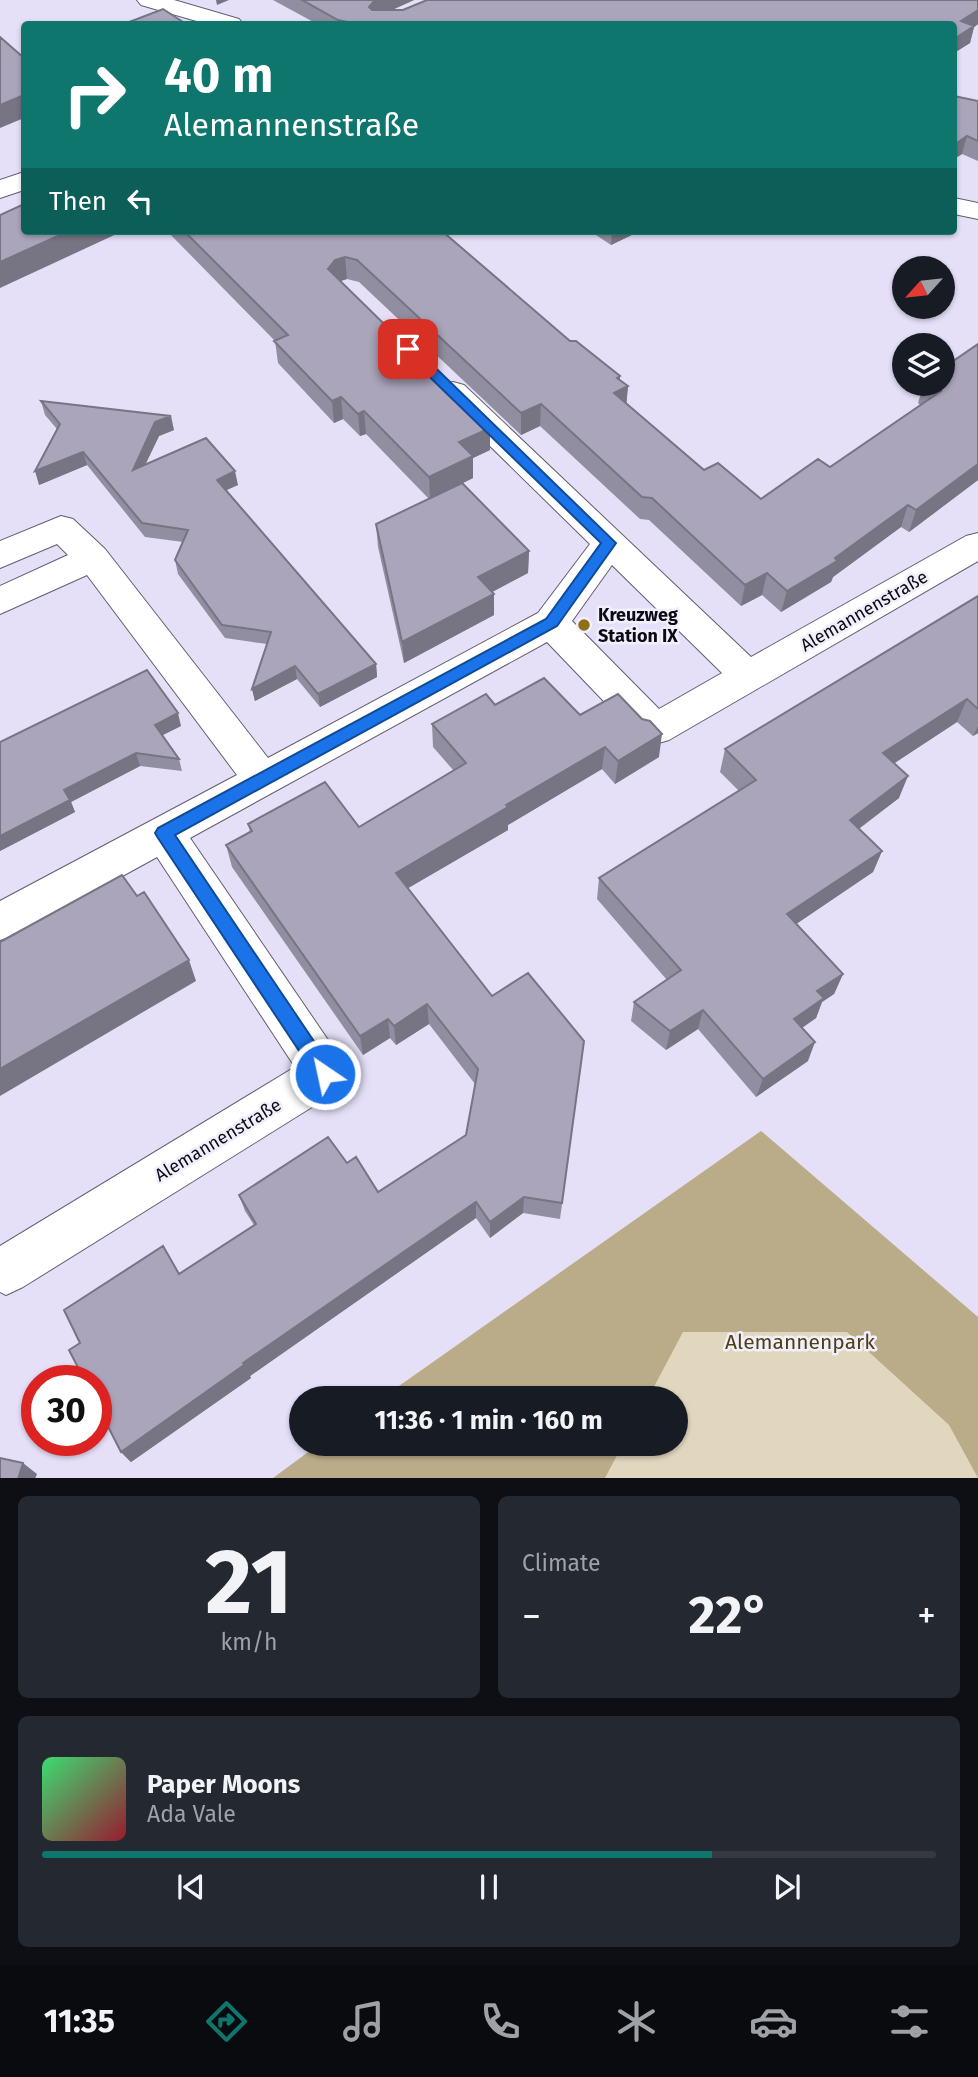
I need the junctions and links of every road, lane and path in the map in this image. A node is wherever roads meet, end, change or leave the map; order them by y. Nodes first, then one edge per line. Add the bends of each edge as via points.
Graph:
1 (149, 0) edge
2 (221, 21) edge
3 (21, 181) edge
4 (0, 190) edge
5 (957, 206) edge
6 (978, 211) edge
7 (428, 369) edge
8 (609, 543) junction
9 (978, 545) edge
10 (0, 555) edge
11 (93, 558) junction
12 (0, 601) edge
13 (551, 622) junction
14 (749, 677) junction
15 (263, 779) junction
16 (164, 833) junction
17 (0, 922) edge
18 (6, 1270) dead end

1 - 2 street
3 - 4 street
5 - 6 street
7 - 8 street
8 - 13 street
8 - 14 street
9 - 14 street, Alemannenstraße
10 - 11 street via 61,528
11 - 12 street
11 - 15 street
13 - 14 street, Alemannenstraße via 655,729
13 - 15 street
15 - 16 street
16 - 17 street
16 - 18 street, Alemannenstraße via 325,1074

